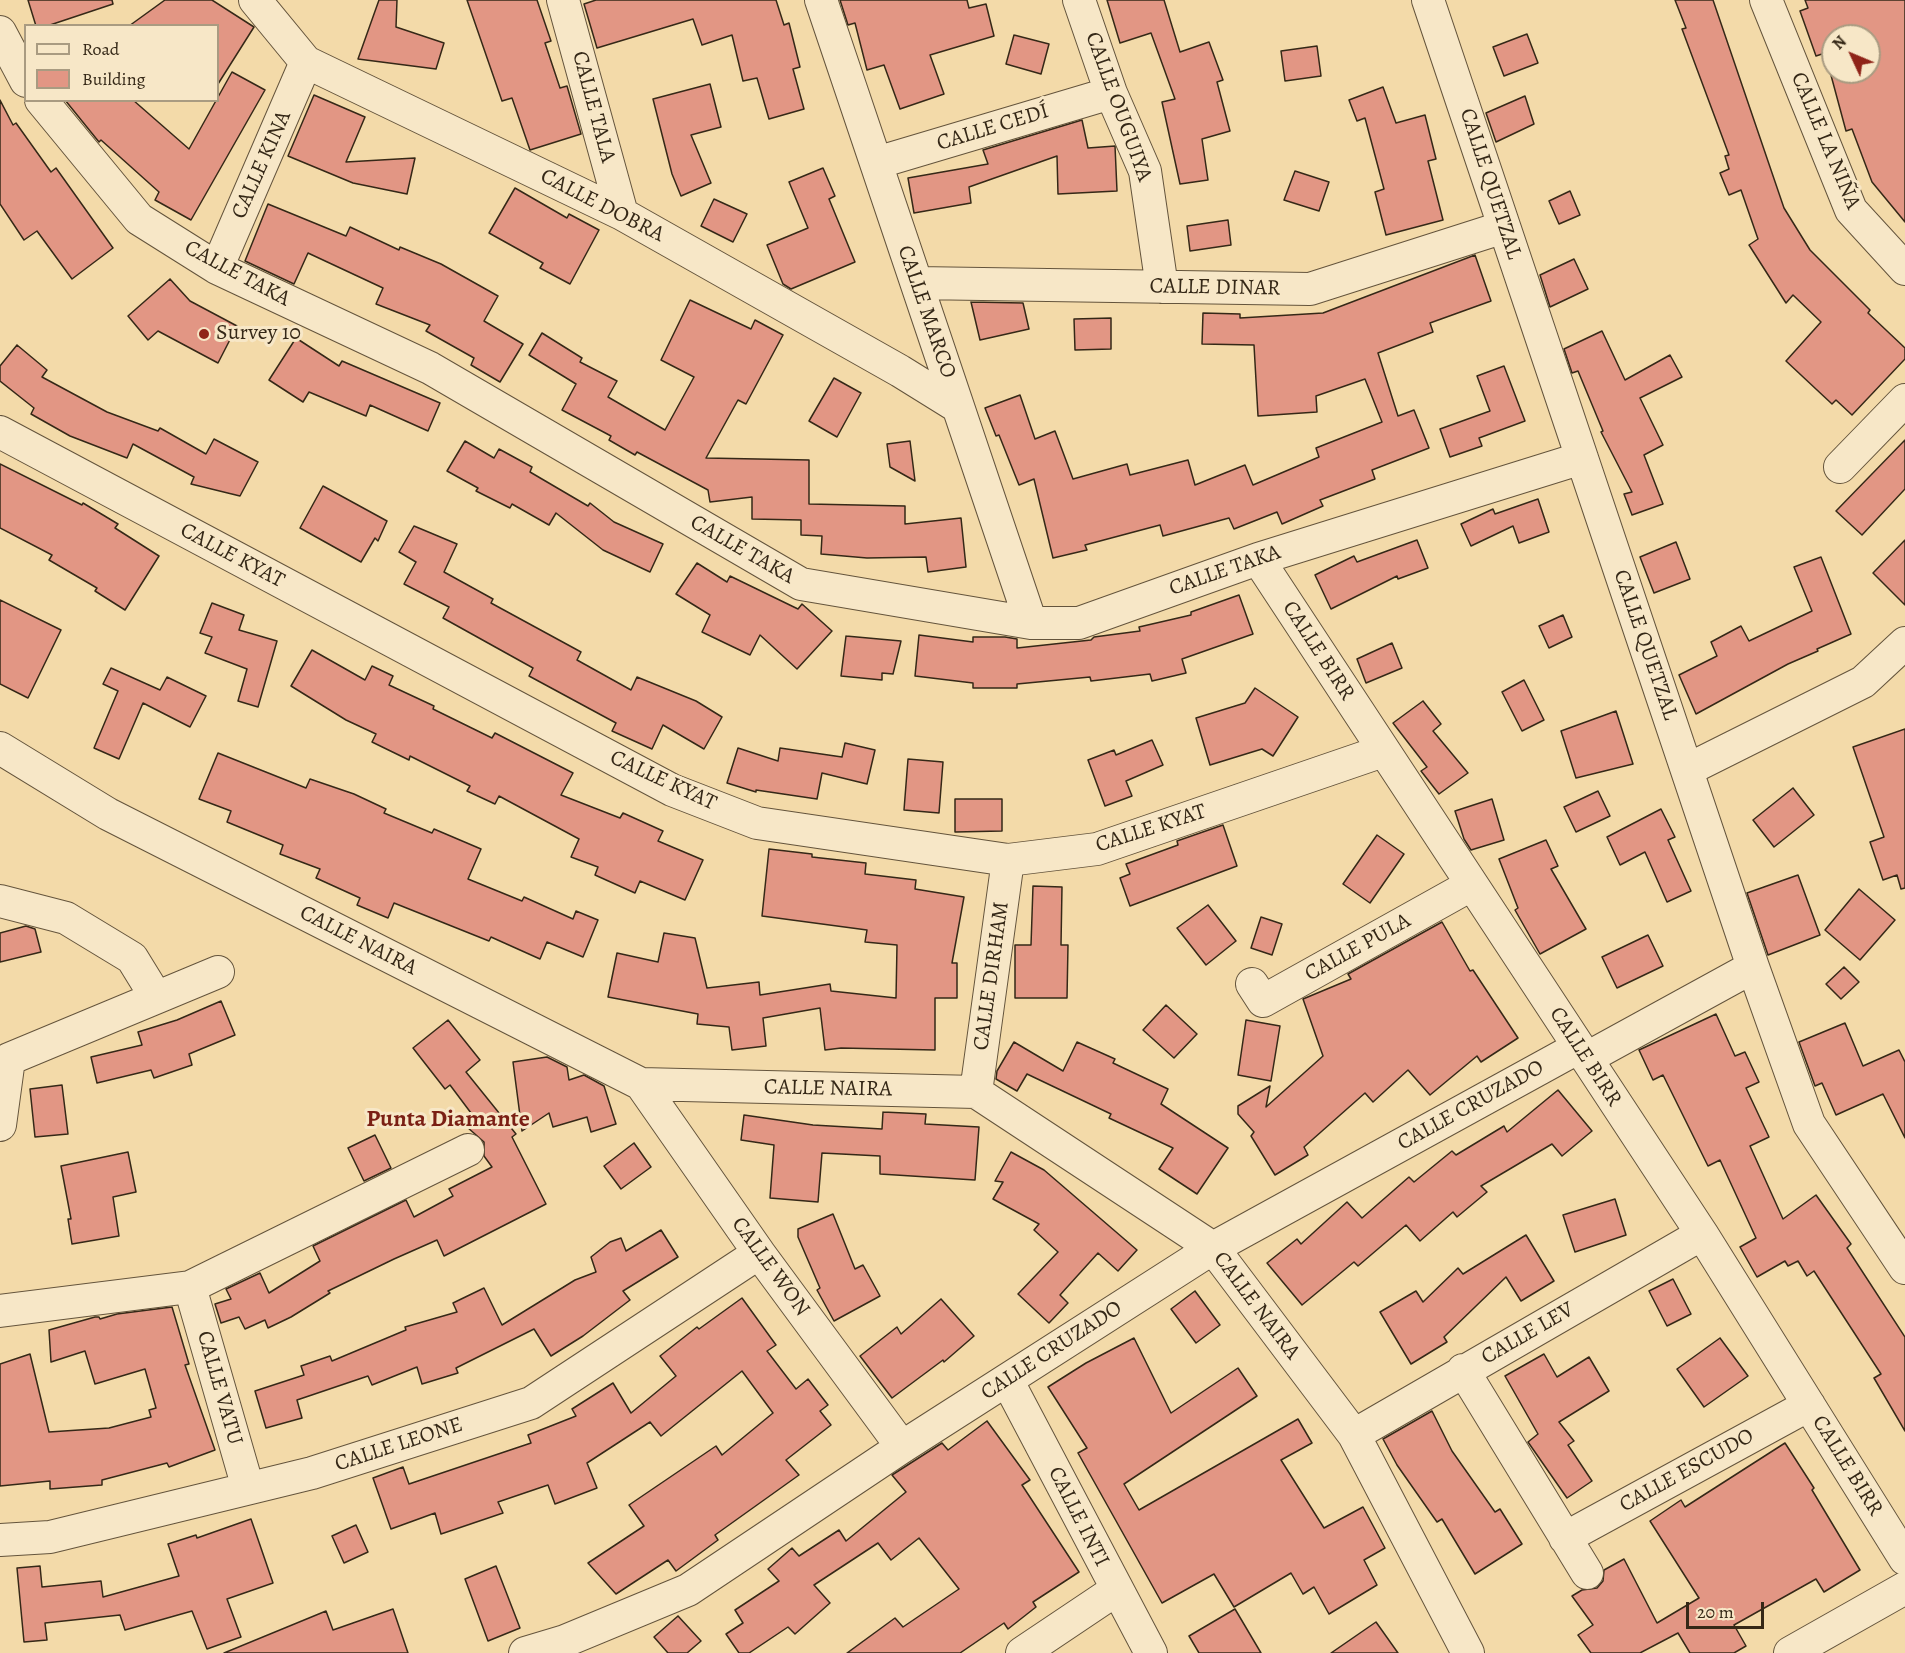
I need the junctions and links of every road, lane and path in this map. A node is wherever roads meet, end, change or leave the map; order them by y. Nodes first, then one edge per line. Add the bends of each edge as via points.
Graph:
1 (255, 0) edge
2 (563, 0) edge
3 (821, 0) edge
4 (1079, 0) edge
5 (1428, 0) edge
6 (1766, 0) edge
7 (0, 32) edge
8 (306, 62) junction
9 (24, 77) edge
10 (1111, 93) junction
11 (43, 102) edge
12 (876, 163) junction
13 (622, 214) junction
14 (1504, 227) junction
15 (217, 268) junction
16 (1905, 269) edge
17 (916, 283) junction
18 (1161, 287) junction
19 (1905, 400) edge
20 (958, 406) junction
21 (0, 432) edge
22 (1582, 459) junction
23 (1840, 467) dead end
24 (1258, 559) junction
25 (1031, 623) junction
26 (1905, 643) edge
27 (0, 748) edge
28 (1383, 751) junction
29 (1687, 770) junction
30 (1008, 860) junction
31 (1471, 885) junction
32 (0, 901) edge
33 (1753, 967) junction
34 (218, 972) dead end
35 (1252, 984) dead end
36 (156, 997) junction
37 (1583, 1052) junction
38 (641, 1084) junction
39 (976, 1092) junction
40 (0, 1125) edge
41 (468, 1150) dead end
42 (1702, 1234) junction
43 (1213, 1248) junction
44 (759, 1253) junction
45 (1905, 1268) edge
46 (190, 1287) junction
47 (0, 1311) edge
48 (1463, 1370) junction
49 (1007, 1380) junction
50 (1809, 1405) junction
51 (1354, 1435) junction
52 (902, 1447) junction
53 (248, 1488) junction
54 (1565, 1538) junction
55 (0, 1540) edge
56 (1905, 1559) edge
57 (1587, 1573) dead end
58 (1905, 1588) edge
59 (1116, 1590) junction
60 (525, 1653) edge
61 (1022, 1653) edge
62 (1151, 1653) edge
63 (1468, 1653) edge
64 (1790, 1653) edge

1 - 8 street, CALLE DOBRA
2 - 13 street, CALLE TALA
3 - 12 street, CALLE MARCO
4 - 10 street, CALLE OUGUIYA
5 - 14 street, CALLE QUETZAL
6 - 16 street, CALLE LA NIÑA via 1851,210
7 - 9 street
8 - 13 street, CALLE DOBRA
8 - 15 street, CALLE KINA
10 - 12 street, CALLE CEDÍ
10 - 18 street, CALLE OUGUIYA via 1145,171
11 - 15 street, CALLE TAKA via 139,219
12 - 17 street, CALLE MARCO
13 - 20 street, CALLE DOBRA
14 - 18 street, CALLE DINAR via 1310,289
14 - 22 street, CALLE QUETZAL
15 - 25 street, CALLE TAKA via 430,368 801,584
17 - 18 street, CALLE DINAR
17 - 20 street, CALLE MARCO
19 - 23 street
20 - 25 street, CALLE MARCO
21 - 30 street, CALLE KYAT via 672,790 757,823
22 - 24 street, CALLE TAKA
22 - 29 street, CALLE QUETZAL
24 - 25 street, CALLE TAKA via 1079,622
24 - 28 street, CALLE BIRR
26 - 29 street via 1863,682
27 - 38 street, CALLE NAIRA via 108,814
28 - 30 street, CALLE KYAT via 1097,849
28 - 31 street, CALLE BIRR
29 - 33 street, CALLE QUETZAL
30 - 39 street, CALLE DIRHAM
31 - 35 street, CALLE PULA via 1263,1001
31 - 37 street, CALLE BIRR
32 - 36 street via 66,918 132,958
33 - 37 street, CALLE CRUZADO
33 - 45 street, CALLE QUETZAL via 1809,1125
34 - 36 street
36 - 40 street via 9,1059
37 - 42 street, CALLE BIRR
37 - 43 street, CALLE CRUZADO
38 - 39 street, CALLE NAIRA
38 - 44 street, CALLE WON
39 - 43 street, CALLE NAIRA
41 - 46 street
42 - 48 street, CALLE LEV
42 - 50 street, CALLE BIRR
43 - 49 street, CALLE CRUZADO
43 - 51 street, CALLE NAIRA
44 - 52 street, CALLE WON
44 - 53 street, CALLE LEONE via 531,1404 312,1473
46 - 47 street
46 - 53 street, CALLE VATU
48 - 51 street, CALLE LEV
48 - 54 street
49 - 52 street, CALLE CRUZADO
49 - 59 street, CALLE INTI
50 - 54 street, CALLE ESCUDO
50 - 56 street, CALLE BIRR
51 - 63 street, CALLE NAIRA
52 - 60 street, CALLE CRUZADO via 687,1590 565,1641
53 - 55 street, CALLE LEONE via 50,1537
54 - 57 street
58 - 64 street
59 - 61 street
59 - 62 street, CALLE INTI

